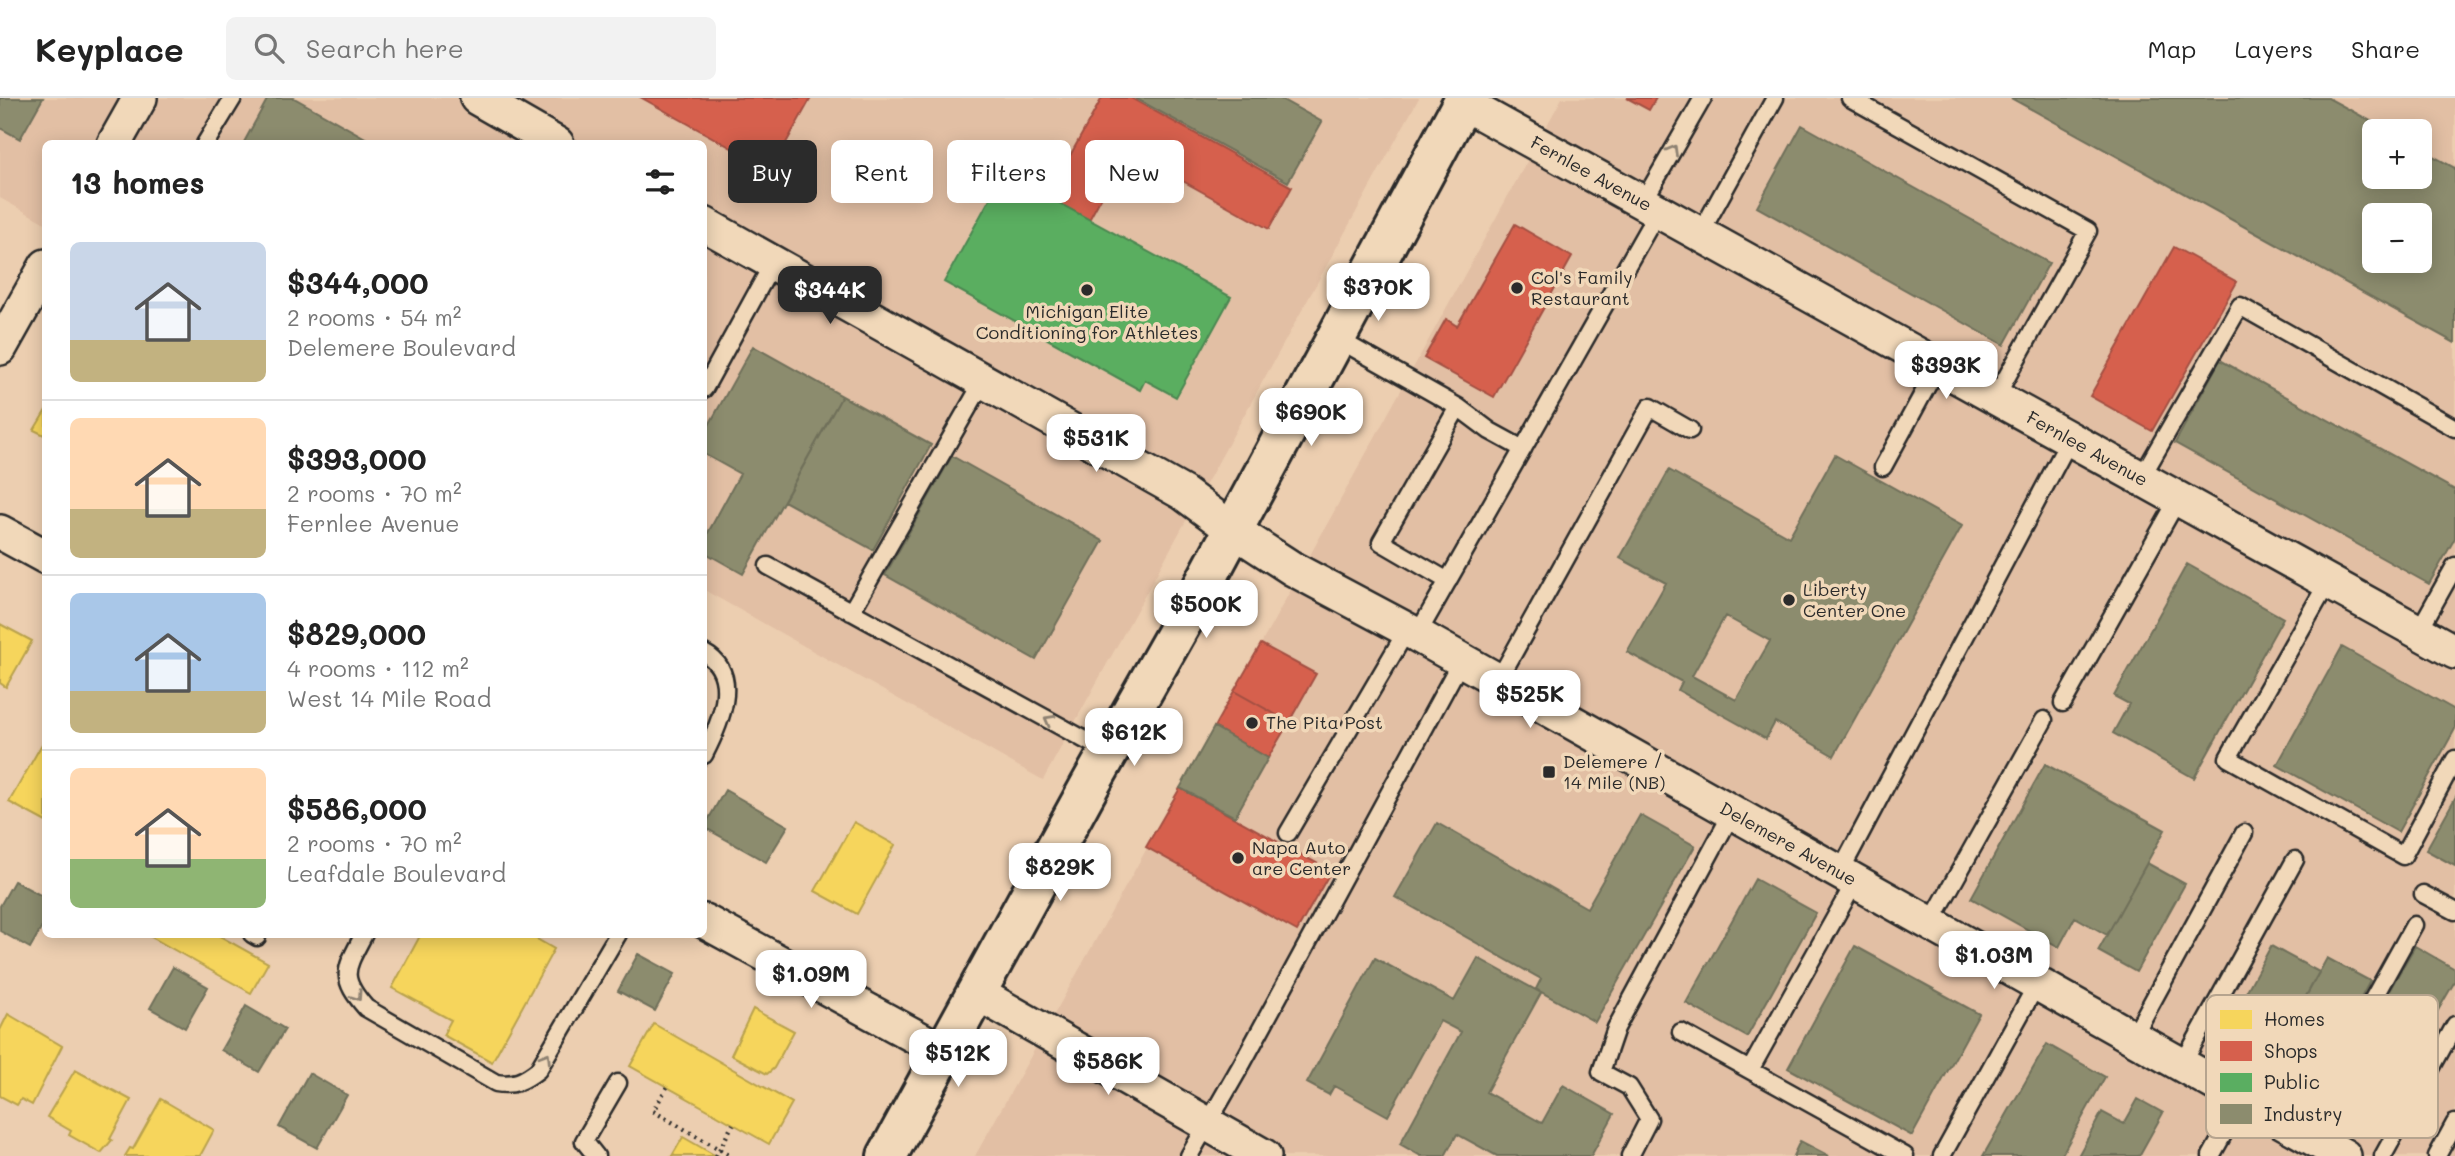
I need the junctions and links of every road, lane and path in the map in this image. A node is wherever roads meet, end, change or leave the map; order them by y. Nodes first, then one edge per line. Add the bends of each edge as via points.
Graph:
1 (139, 98) edge
2 (233, 98) edge
3 (477, 98) edge
4 (1703, 98) edge
5 (1775, 98) edge
6 (1850, 98) edge
7 (1464, 100) edge
8 (116, 140) edge
9 (207, 140) edge
10 (550, 140) edge
11 (1651, 207) junction
12 (707, 226) edge
13 (1700, 234) junction
14 (773, 263) junction
15 (42, 273) edge
16 (1335, 337) junction
17 (0, 348) edge
18 (1938, 366) junction
19 (984, 380) junction
20 (707, 384) edge
21 (1995, 398) junction
22 (1458, 407) junction
23 (2455, 428) edge
24 (1690, 430) dead end
25 (2070, 439) junction
26 (1523, 449) junction
27 (1883, 467) dead end
28 (2141, 478) junction
29 (2178, 499) junction
30 (1233, 530) junction
31 (0, 532) edge
32 (42, 555) edge
33 (768, 566) dead end
34 (2455, 566) edge
35 (1448, 581) junction
36 (2328, 582) junction
37 (851, 612) junction
38 (2418, 632) junction
39 (1412, 633) junction
40 (2455, 652) edge
41 (707, 654) edge
42 (1461, 661) junction
43 (1498, 681) junction
44 (2063, 703) dead end
45 (2044, 720) dead end
46 (707, 749) edge
47 (1109, 753) junction
48 (2455, 759) edge
49 (1732, 813) junction
50 (1288, 833) dead end
51 (2244, 833) dead end
52 (2295, 860) dead end
53 (1848, 877) junction
54 (2423, 894) dead end
55 (2455, 911) edge
56 (707, 923) edge
57 (1930, 923) junction
58 (2414, 925) dead end
59 (362, 938) edge
60 (616, 938) edge
61 (2037, 984) junction
62 (977, 992) junction
63 (2221, 995) edge
64 (2375, 995) edge
65 (2206, 1021) edge
66 (2455, 1025) edge
67 (1681, 1032) dead end
68 (2133, 1037) junction
69 (944, 1052) junction
70 (2438, 1056) edge
71 (2182, 1065) junction
72 (1750, 1070) junction
73 (2206, 1078) edge
74 (618, 1083) dead end
75 (667, 1087) dead end
76 (1206, 1123) junction
77 (2455, 1123) edge
78 (733, 1124) dead end
79 (2221, 1138) edge
80 (2312, 1138) edge
81 (2393, 1138) edge
82 (719, 1149) junction
83 (596, 1156) edge
84 (716, 1156) edge
85 (731, 1156) edge
86 (887, 1156) edge
87 (1189, 1156) edge
88 (1264, 1156) edge
89 (1630, 1156) edge
90 (1905, 1156) edge
91 (1942, 1156) edge
92 (2211, 1156) edge
93 (2344, 1156) edge
94 (2383, 1156) edge
95 (2437, 1156) edge

1 - 8 street
2 - 9 lane
3 - 10 street
11 -> 4 lane
5 - 13 lane
6 - 21 lane via 2088,231
7 - 11 street, Fernlee Avenue
7 - 16 main road
11 - 13 street, Fernlee Avenue
11 - 26 lane
12 - 14 street, Delemere Avenue
13 - 18 street, Fernlee Avenue
14 - 19 street, Delemere Avenue
14 - 20 lane
15 - 17 street
16 - 22 lane
16 - 30 main road
18 - 21 street, Fernlee Avenue
18 - 27 lane
19 - 30 street, Delemere Avenue via 1183,493
19 - 37 lane
21 - 25 street, Fernlee Avenue
22 - 26 lane
22 - 35 lane via 1381,542
23 - 28 lane via 2239,306
24 - 43 lane via 1650,407
25 - 28 street, Fernlee Avenue
25 - 53 lane
26 - 35 lane
28 - 29 street, Fernlee Avenue
29 - 36 street, Fernlee Avenue
29 - 44 lane
30 - 39 street, Delemere Avenue via 1293,569
30 - 47 main road
31 - 32 street
33 - 37 lane
34 - 38 lane
35 - 39 lane
36 - 38 street, Fernlee Avenue
36 - 48 lane via 2228,758 2403,856
47 -> 37 lane
38 - 40 street, Fernlee Avenue
39 - 42 street, Delemere Avenue
39 - 50 lane
41 - 46 lane via 723,674 725,702
42 - 43 street, Delemere Avenue
42 - 76 lane
43 - 49 street, Delemere Avenue
45 - 57 lane
47 - 62 main road
49 - 53 street, Delemere Avenue
49 - 89 lane via 1616,1028 1601,1072 1629,1087 1649,1119
51 - 68 lane
52 - 63 lane
53 - 57 street, Delemere Avenue
53 - 72 lane
54 - 55 lane
56 - 69 street
57 - 61 street, Delemere Avenue
58 - 64 lane
59 -> 60 lane via 347,967 347,979 366,1008 506,1085 538,1070
61 - 68 street, Delemere Avenue
61 - 91 lane
62 - 69 main road
62 - 76 street
65 - 71 lane
66 - 70 lane
67 - 72 lane
68 - 71 street, Delemere Avenue
69 - 86 main road
71 - 73 street, Delemere Avenue
72 - 90 lane
74 - 83 lane via 584,1141
75 - 82 path via 653,1111
76 - 87 lane
76 - 88 street
77 - 95 lane
78 - 82 path
79 - 92 lane
80 - 93 street, Delemere Avenue
81 - 94 lane
82 - 84 path
82 - 85 path

